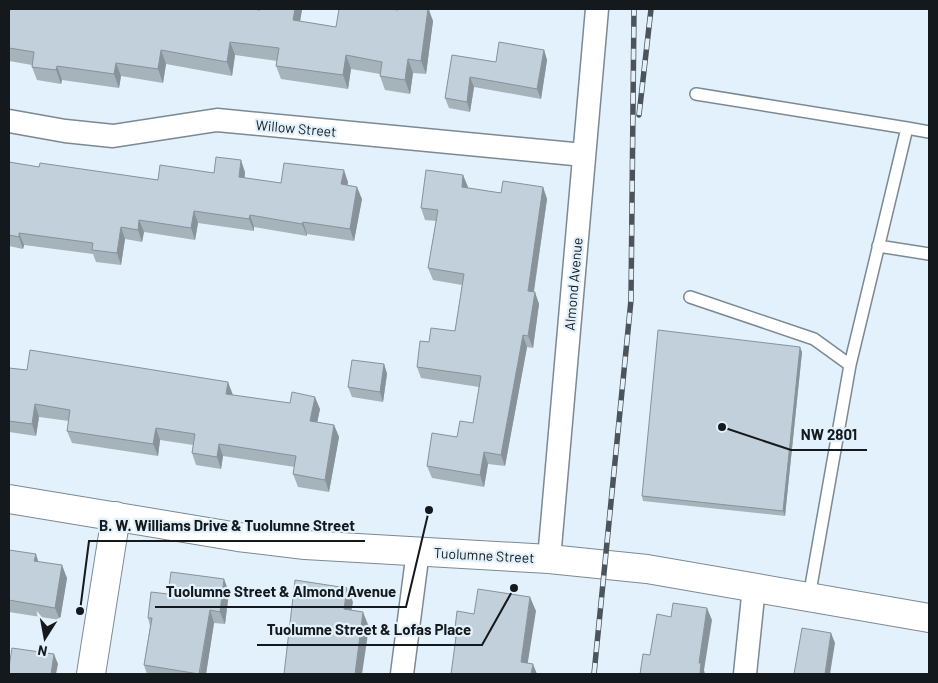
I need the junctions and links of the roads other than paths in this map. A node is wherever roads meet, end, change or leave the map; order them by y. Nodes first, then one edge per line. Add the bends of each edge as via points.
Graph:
1 (597, 9) edge
2 (696, 94) dead end
3 (9, 121) edge
4 (907, 128) junction
5 (929, 132) edge
6 (584, 155) junction
7 (878, 246) junction
8 (929, 254) edge
9 (690, 297) dead end
10 (850, 365) junction
11 (9, 499) edge
12 (116, 516) junction
13 (418, 551) junction
14 (549, 559) junction
15 (754, 587) junction
16 (809, 597) junction
17 (929, 618) edge
18 (91, 674) edge
19 (402, 674) edge
20 (745, 674) edge

1 - 6 street, Almond Avenue
2 - 4 lane
3 - 6 street, Willow Street via 113,136 217,120
4 - 5 lane
4 - 7 lane
6 - 14 street, Almond Avenue
7 - 8 lane
7 - 10 lane
9 - 10 lane via 814,339
10 - 16 lane
11 - 12 main road, Tuolumne Street
12 - 13 main road, Tuolumne Street via 306,545
12 - 18 main road
13 - 14 main road, Tuolumne Street
13 - 19 street
14 - 15 main road, Tuolumne Street via 647,569
15 - 16 main road, Tuolumne Street
15 - 20 street
16 - 17 main road, Tuolumne Street

